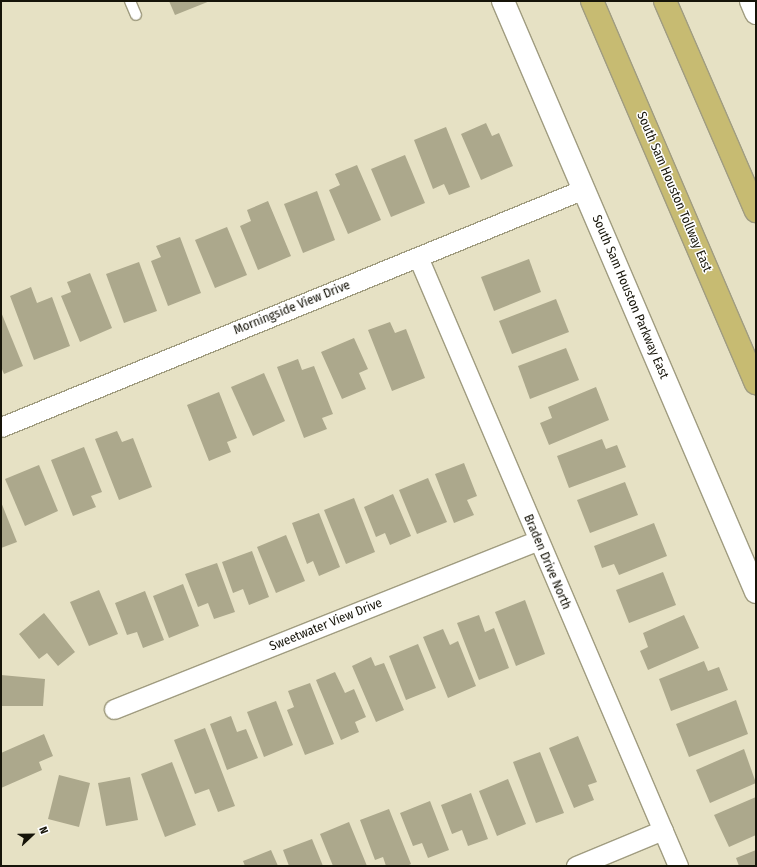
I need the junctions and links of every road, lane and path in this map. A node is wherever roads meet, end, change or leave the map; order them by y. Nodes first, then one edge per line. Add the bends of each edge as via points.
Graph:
1 (130, 1) edge
2 (503, 1) edge
3 (592, 1) edge
4 (665, 1) edge
5 (751, 1) edge
6 (756, 14) edge
7 (136, 15) dead end
8 (584, 189) junction
9 (756, 211) edge
10 (418, 257) junction
11 (756, 383) edge
12 (1, 427) edge
13 (538, 540) junction
14 (756, 592) edge
15 (114, 709) dead end
16 (663, 830) junction
17 (576, 866) edge
18 (678, 866) edge

1 - 7 lane
2 - 8 main road, South Sam Houston Parkway East
3 - 11 highway, South Sam Houston Tollway East
4 - 9 highway
5 - 6 main road
8 - 10 street, Morningside View Drive
8 - 14 main road, South Sam Houston Parkway East
10 - 12 street, Morningside View Drive
10 - 13 street, Braden Drive North
13 - 15 street, Sweetwater View Drive
13 - 16 street, Braden Drive North
16 - 17 street
16 - 18 street, Braden Drive North

